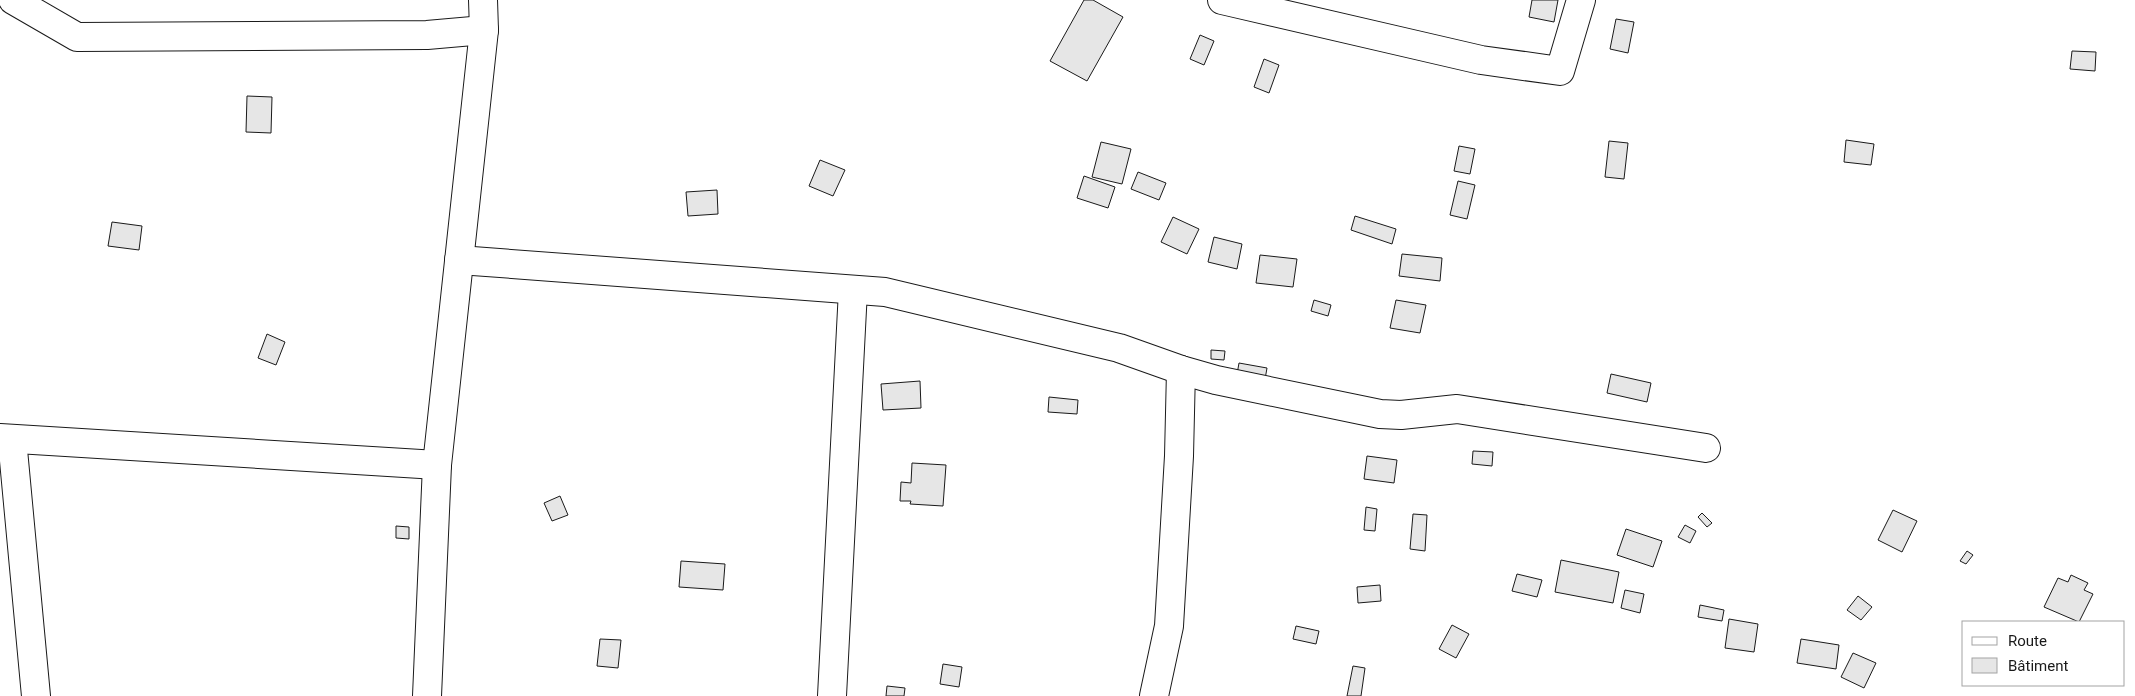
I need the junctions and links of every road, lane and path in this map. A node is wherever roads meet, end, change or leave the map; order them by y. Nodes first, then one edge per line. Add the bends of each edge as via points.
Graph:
1 (13, 0) edge
2 (483, 0) edge
3 (1222, 0) edge
4 (1581, 0) edge
5 (484, 30) junction
6 (459, 260) junction
7 (853, 290) junction
8 (1181, 370) junction
9 (6, 439) edge
10 (1706, 448) dead end
11 (437, 466) junction
12 (36, 696) edge
13 (427, 696) edge
14 (832, 696) edge
15 (1154, 696) edge

1 - 5 street via 77,37 427,34
2 - 5 street
3 - 4 street via 1481,60 1560,71
5 - 6 street
6 - 7 street
6 - 11 street
7 - 8 street via 885,292 1119,348
7 - 14 street
8 - 10 street via 1380,414 1457,409
8 - 15 street via 1168,626
9 - 11 street
9 - 12 street
11 - 13 street

